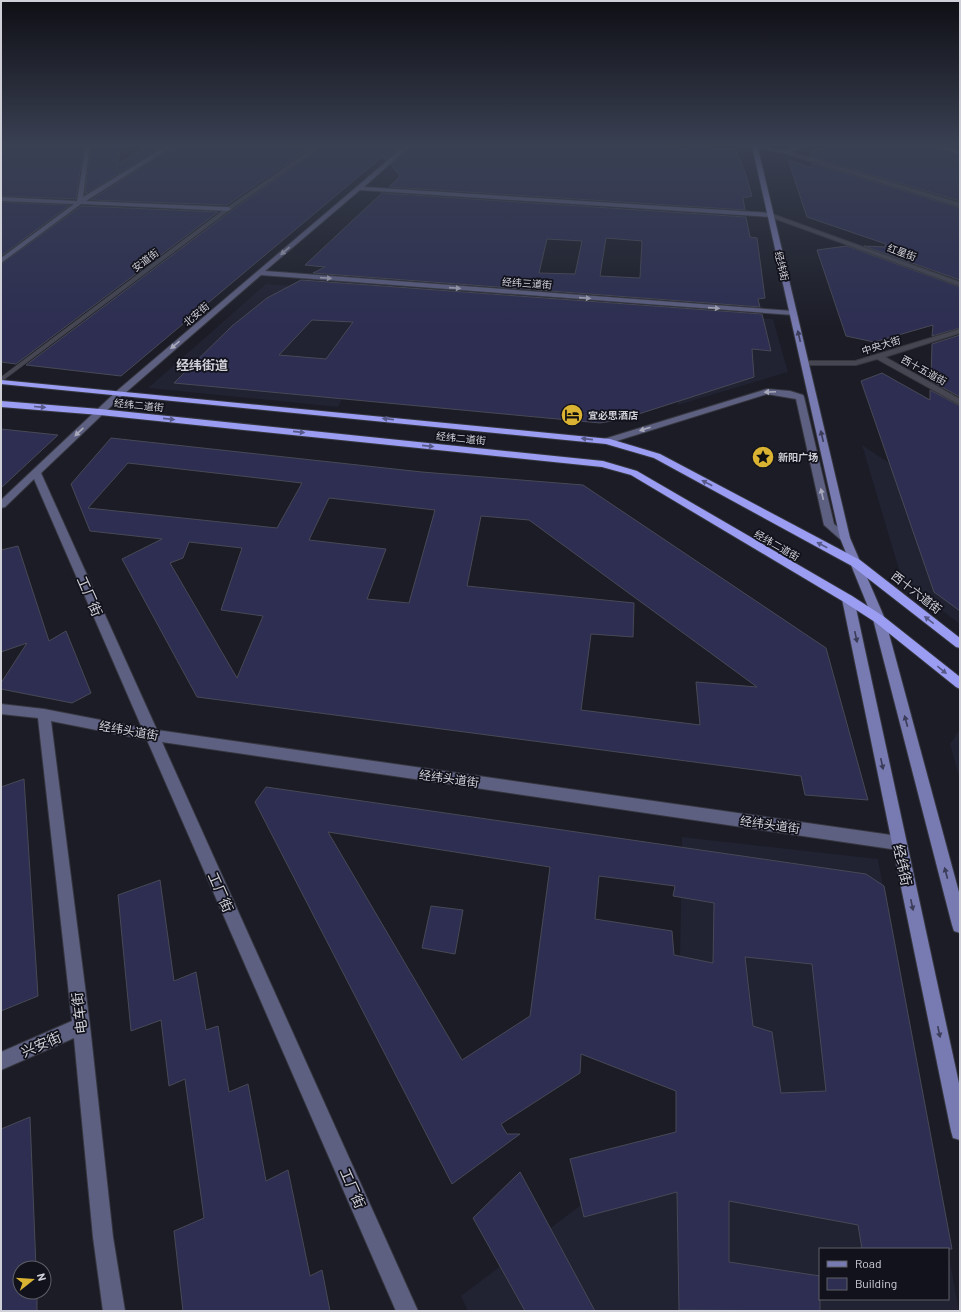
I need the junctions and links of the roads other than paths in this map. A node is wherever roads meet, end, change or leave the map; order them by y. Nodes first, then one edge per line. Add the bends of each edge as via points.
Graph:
1 (76, 205) edge
2 (148, 205) edge
3 (233, 205) edge
4 (338, 205) edge
5 (621, 205) edge
6 (767, 205) edge
7 (228, 209) junction
8 (770, 215) junction
9 (1, 261) edge
10 (259, 273) junction
11 (960, 284) edge
12 (793, 314) junction
13 (960, 331) edge
14 (878, 356) junction
15 (805, 362) junction
16 (1, 381) edge
17 (120, 393) junction
18 (960, 402) edge
19 (1, 404) edge
20 (100, 412) junction
21 (607, 440) junction
22 (36, 472) junction
23 (1, 505) edge
24 (845, 538) junction
25 (856, 563) junction
26 (848, 599) junction
27 (879, 619) junction
28 (960, 644) edge
29 (960, 684) edge
30 (1, 709) edge
31 (44, 714) junction
32 (151, 735) junction
33 (898, 843) junction
34 (960, 925) edge
35 (81, 1026) junction
36 (1, 1061) edge
37 (960, 1131) edge
38 (114, 1311) edge
39 (407, 1311) edge

1 - 9 street
2 - 7 street
3 - 7 lane, 安道街
4 -> 10 street, 北安街
5 - 8 street
6 - 8 main road, 经纬街
7 - 16 lane, 安道街
8 - 11 street, 红星街
8 - 12 main road, 经纬街
10 -> 12 street, 经纬三道街
10 -> 17 street, 北安街
15 -> 12 main road, 经纬街
13 - 14 street, 中央大街
14 - 15 street, 中央大街 via 856,363
14 - 18 street, 西十五道街
24 -> 15 main road, 经纬街
16 - 17 highway, 经纬二道街
17 - 20 street, 北安街
21 -> 17 highway, 经纬二道街
19 -> 20 highway, 经纬二道街
20 -> 22 street, 北安街
20 -> 26 highway, 经纬二道街 via 603,464 634,473
24 -> 21 street via 829,525 800,397 767,391
25 -> 21 highway, 经纬二道街 via 657,456
22 - 23 street, 北安街
22 - 32 street, 工厂街
24 - 25 main road, 经纬街
25 - 27 main road, 经纬街
28 -> 25 highway, 西十六道街
26 - 27 highway, 经纬二道街
26 -> 33 main road, 经纬街
27 -> 29 highway
34 -> 27 main road
30 - 31 street, 经纬头道街
31 - 32 street, 经纬头道街
31 - 35 street, 电车街
32 - 33 street, 经纬头道街
32 - 39 street, 工厂街
33 -> 37 main road, 经纬街
35 - 36 street, 兴安街
35 - 38 street, 电车街 via 103,1237

